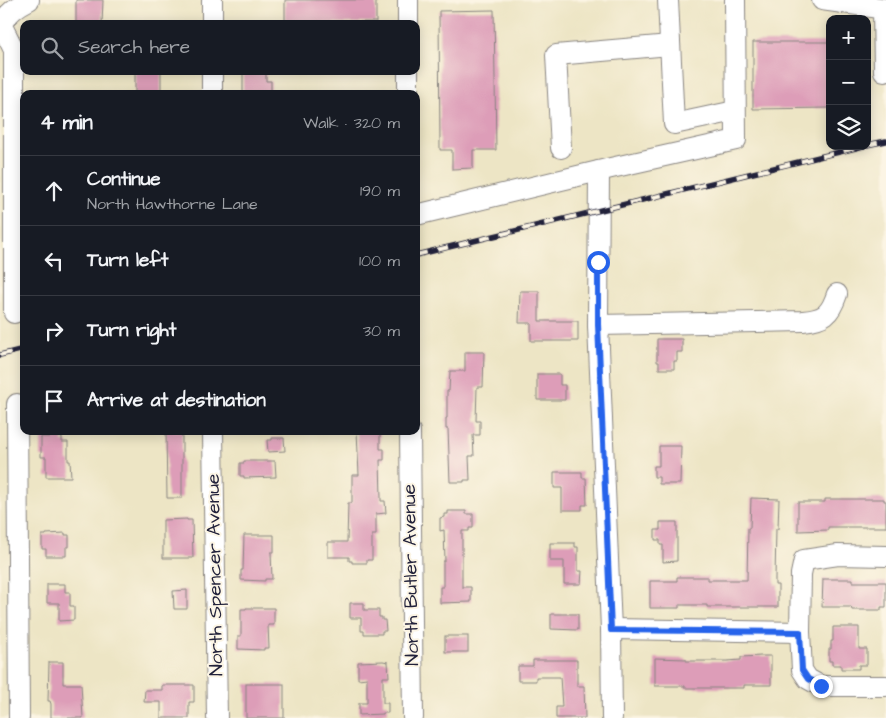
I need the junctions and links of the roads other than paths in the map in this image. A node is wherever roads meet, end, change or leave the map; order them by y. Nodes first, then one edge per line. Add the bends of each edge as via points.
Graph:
1 (29, 0) edge
2 (212, 0) edge
3 (408, 0) edge
4 (668, 0) edge
5 (735, 0) edge
6 (822, 0) edge
7 (884, 9) edge
8 (212, 20) edge
9 (408, 20) edge
10 (670, 45) junction
11 (884, 71) dead end
12 (212, 75) edge
13 (408, 75) edge
14 (212, 90) edge
15 (408, 90) edge
16 (735, 111) junction
17 (561, 148) dead end
18 (599, 171) junction
19 (420, 214) edge
20 (837, 294) dead end
21 (13, 313) edge
22 (598, 324) junction
23 (11, 412) edge
24 (214, 435) edge
25 (410, 435) edge
26 (886, 556) edge
27 (611, 630) junction
28 (800, 632) junction
29 (886, 686) edge
30 (19, 718) edge
31 (217, 718) edge
32 (413, 718) edge
33 (612, 718) edge

1 - 21 street via 10,12 1,24 14,50
2 - 8 street
3 - 9 street
4 - 10 street
5 - 16 street
6 - 7 street
7 - 11 street
10 - 16 street via 674,124
10 - 17 street via 556,55
12 - 14 street
13 - 15 street
16 - 18 street via 736,140
18 - 19 street
18 - 22 street
20 - 22 street via 828,313 817,320 803,322
22 - 27 street
23 - 30 street
24 - 31 street, North Spencer Avenue
25 - 32 street, North Butler Avenue
26 - 28 street via 838,555 804,560
27 - 28 street
27 - 33 street
28 - 29 street via 802,670 808,679 821,686

